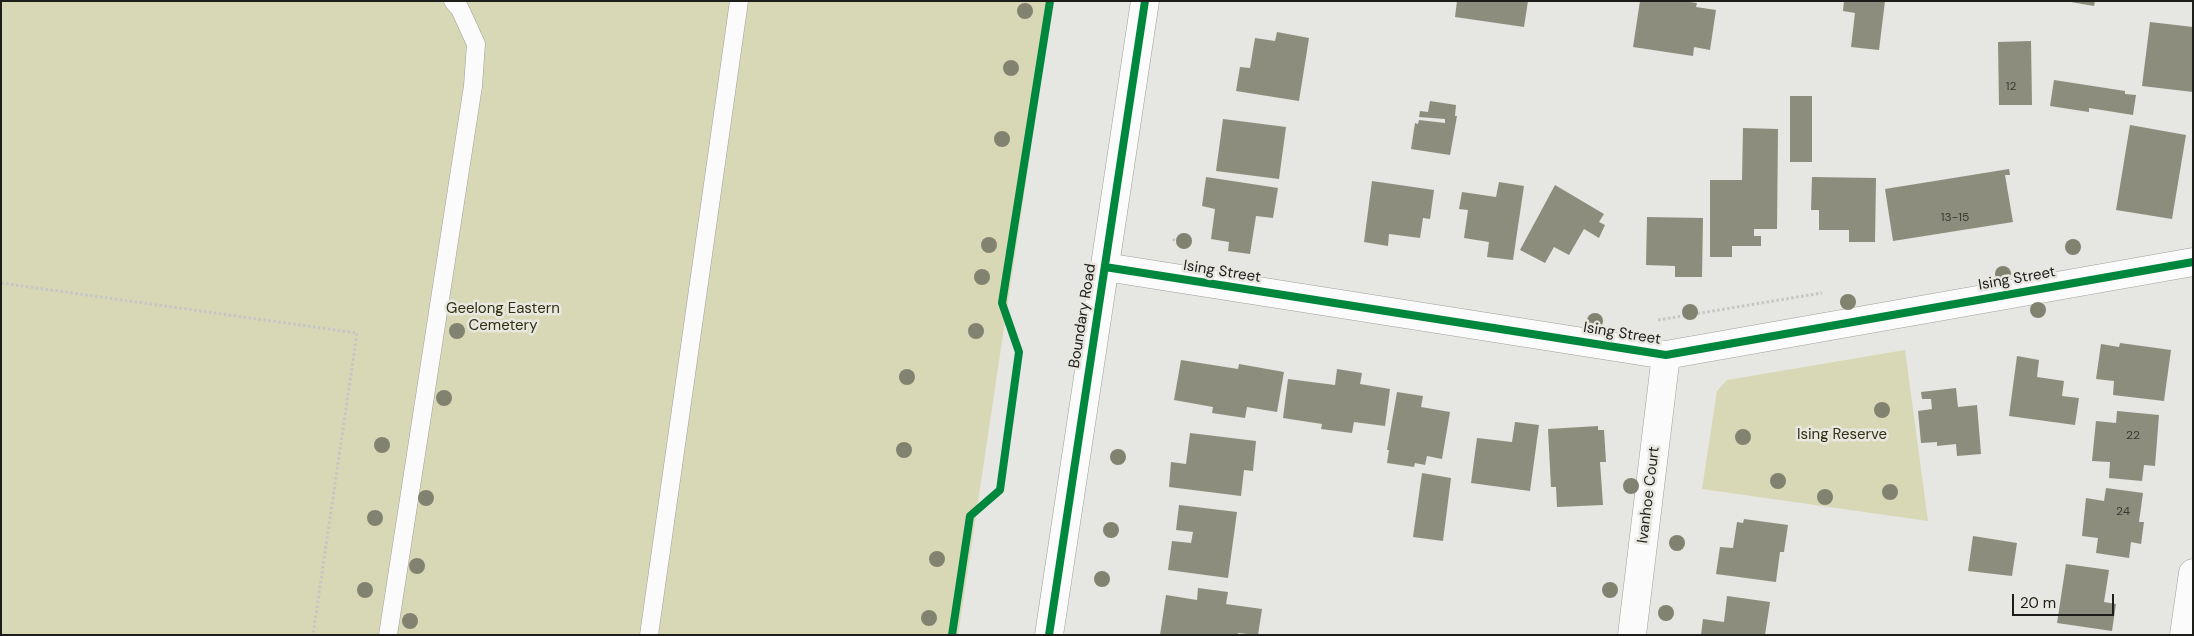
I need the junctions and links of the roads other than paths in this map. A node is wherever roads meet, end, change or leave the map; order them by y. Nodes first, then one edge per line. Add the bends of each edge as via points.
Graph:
1 (453, 1) edge
2 (739, 1) edge
3 (1145, 1) edge
4 (2193, 262) edge
5 (1105, 267) junction
6 (1666, 355) junction
7 (2193, 573) edge
8 (388, 635) edge
9 (649, 635) edge
10 (1049, 635) edge
11 (1632, 635) edge
12 (2184, 635) edge

1 - 8 lane via 476,44 473,86
2 - 9 lane
3 - 5 street, Boundary Road
4 - 6 street, Ising Street
5 - 6 street, Ising Street
5 - 10 street, Boundary Road
6 - 11 street, Ivanhoe Court
7 - 12 street

